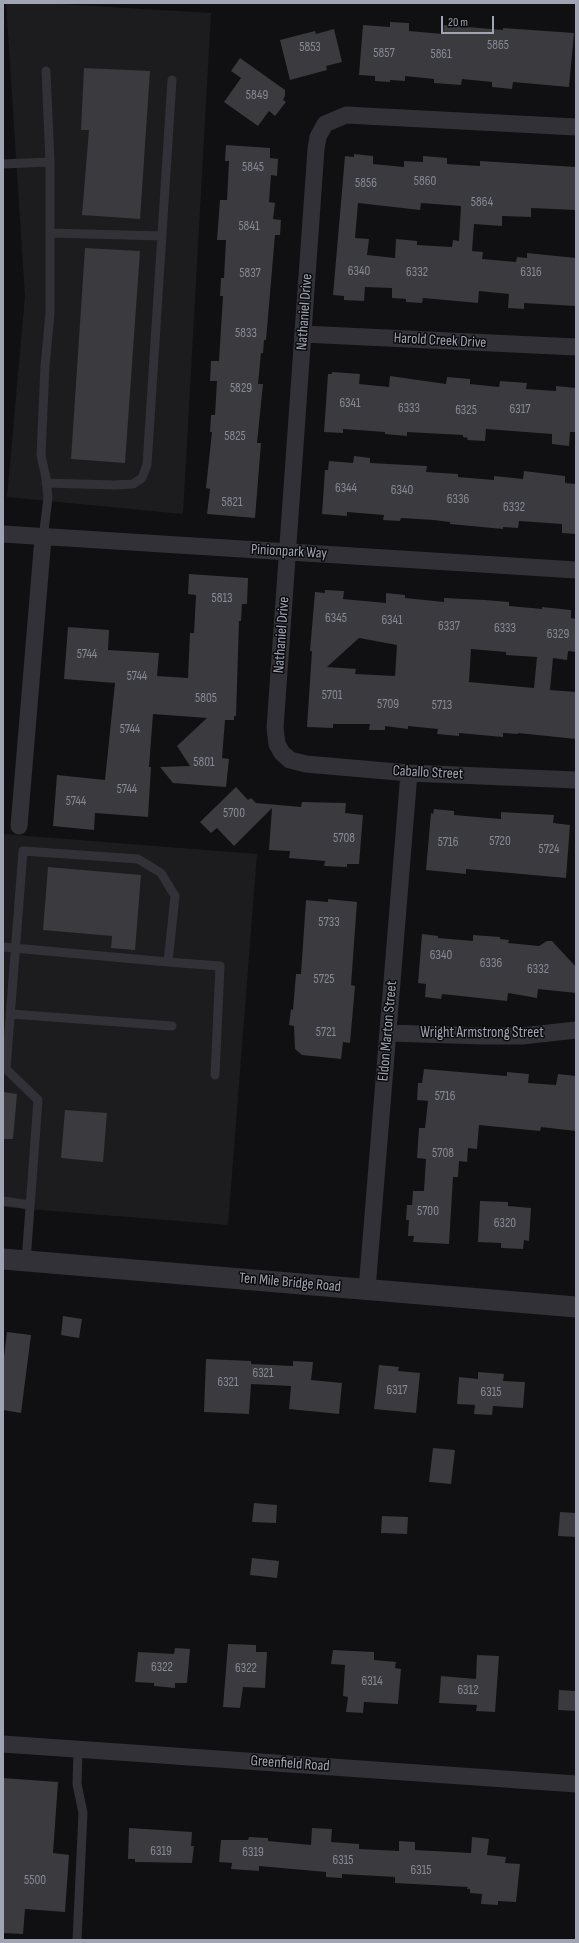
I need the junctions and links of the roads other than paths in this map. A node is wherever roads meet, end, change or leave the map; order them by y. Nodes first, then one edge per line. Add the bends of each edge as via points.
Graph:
1 (46, 71) dead end
2 (172, 80) dead end
3 (576, 127) edge
4 (50, 162) junction
5 (3, 164) edge
6 (50, 233) junction
7 (162, 236) junction
8 (303, 334) junction
9 (576, 347) edge
10 (46, 483) junction
11 (3, 534) edge
12 (43, 538) junction
13 (289, 552) junction
14 (576, 570) edge
15 (282, 753) joint
16 (409, 773) junction
17 (576, 780) edge
18 (18, 826) dead end
19 (3, 947) edge
20 (16, 948) junction
21 (168, 962) junction
22 (11, 1014) junction
23 (172, 1026) dead end
24 (576, 1030) edge
25 (388, 1033) junction
26 (5, 1069) edge
27 (215, 1075) dead end
28 (3, 1201) edge
29 (30, 1205) junction
30 (3, 1259) edge
31 (26, 1261) junction
32 (367, 1289) junction
33 (576, 1306) edge
34 (3, 1744) edge
35 (78, 1750) junction
36 (576, 1784) edge
37 (77, 1940) edge

1 - 4 lane
2 - 7 lane
3 - 8 street, Nathaniel Drive via 346,116 325,124 318,137 316,149
4 - 5 lane
4 - 6 lane
6 - 7 lane
6 - 10 lane via 50,313 41,455
7 - 10 lane via 147,465 142,478 133,484 114,485
8 - 9 street, Harold Creek Drive
8 - 13 street, Nathaniel Drive
10 - 12 lane via 48,498
11 - 12 street, Pinionpark Way
12 - 13 street, Pinionpark Way
12 - 18 street
13 - 14 street, Pinionpark Way
13 - 15 street, Nathaniel Drive via 275,728 277,744
15 - 16 street, Caballo Street via 290,760 306,764
16 - 17 street, Caballo Street
16 - 25 street, Eldon Marton Street
19 - 20 lane
20 - 21 lane
20 - 21 lane via 24,851 138,859 161,873 174,896
20 - 22 lane
21 - 27 lane via 220,966
22 - 23 lane
22 - 26 lane
24 - 25 street, Wright Armstrong Street via 522,1036
25 - 32 street, Eldon Marton Street
26 - 29 lane via 38,1100
28 - 29 lane
29 - 31 lane
30 - 31 street, Ten Mile Bridge Road
31 - 32 street, Ten Mile Bridge Road
32 - 33 street, Ten Mile Bridge Road
34 - 35 street, Greenfield Road
35 - 36 street, Greenfield Road
35 - 37 lane via 77,1784 84,1814

